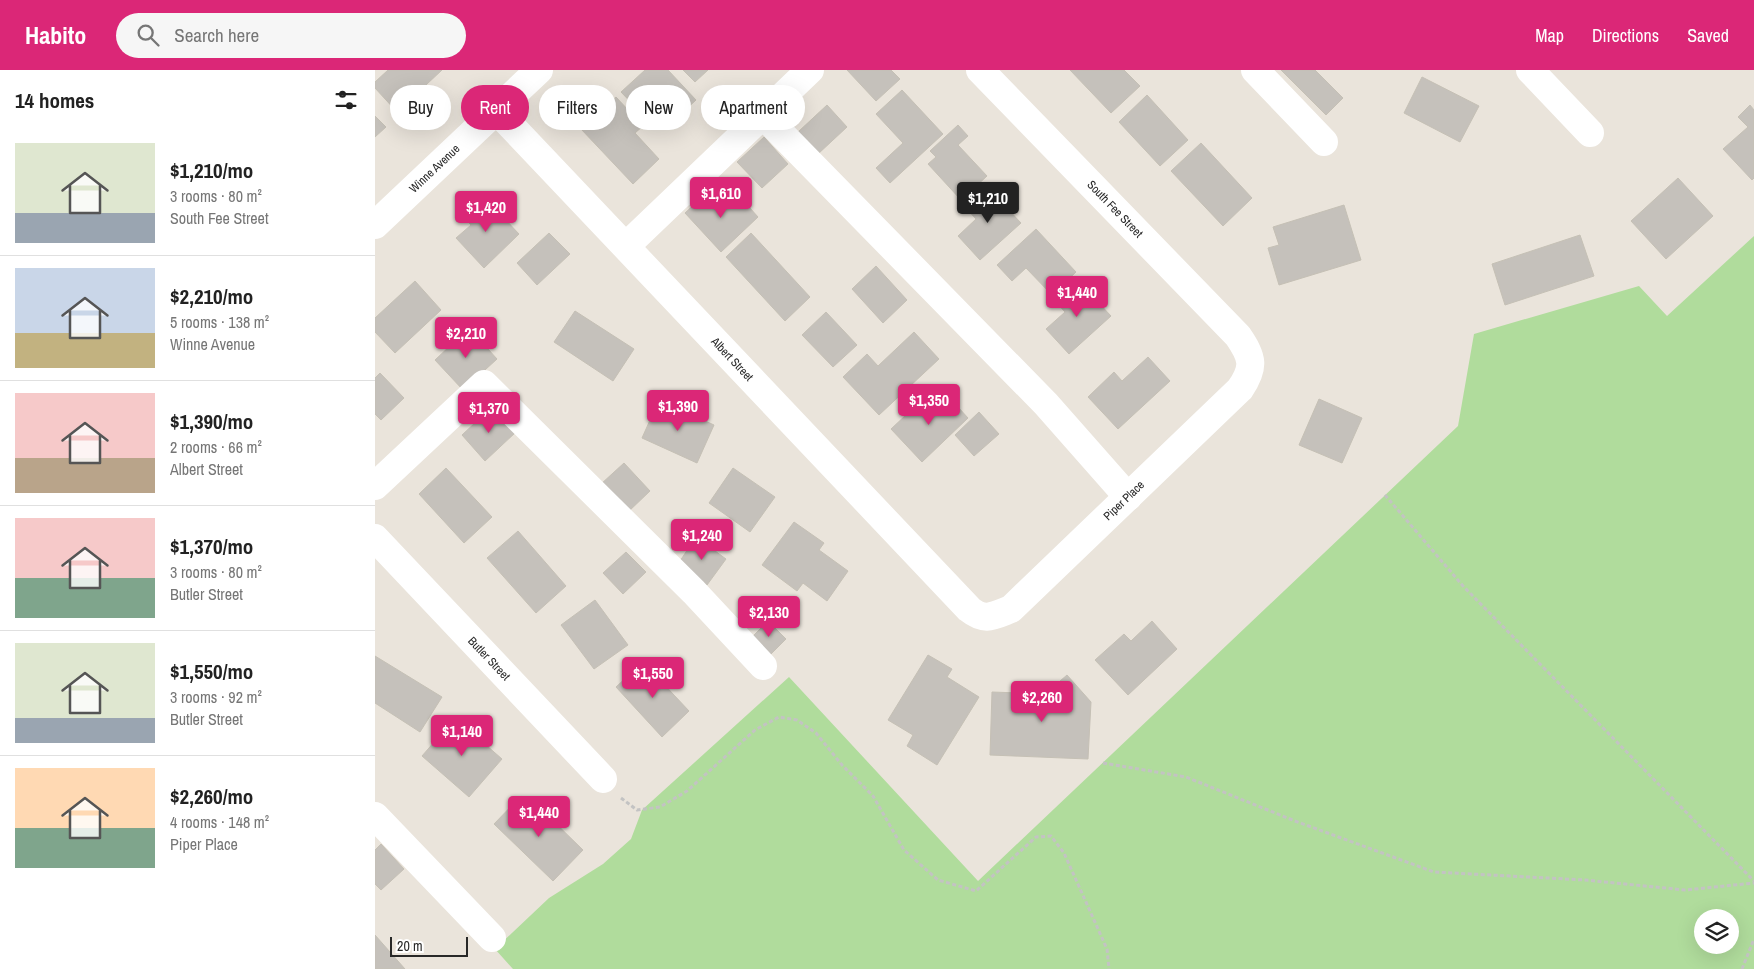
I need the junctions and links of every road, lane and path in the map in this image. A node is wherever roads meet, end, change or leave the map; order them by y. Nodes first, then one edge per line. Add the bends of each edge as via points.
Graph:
1 (539, 70) edge
2 (810, 70) edge
3 (980, 70) edge
4 (1255, 70) edge
5 (1530, 70) edge
6 (524, 85) edge
7 (794, 85) edge
8 (477, 130) edge
9 (515, 130) edge
10 (747, 130) edge
11 (778, 130) edge
12 (1590, 133) dead end
13 (1324, 142) dead end
14 (375, 225) edge
15 (625, 246) junction
16 (1248, 351) joint
17 (375, 486) edge
18 (1385, 495) dead end
19 (1128, 497) junction
20 (375, 538) edge
21 (969, 609) joint
22 (763, 666) dead end
23 (1103, 763) dead end
24 (603, 779) joint
25 (375, 816) edge
26 (1754, 882) edge
27 (492, 938) dead end
28 (1754, 939) edge
29 (1109, 969) edge
30 (1742, 969) edge

1 - 6 street, Winne Avenue
2 - 7 street
3 - 16 street, South Fee Street via 1231,329
4 - 13 street
5 - 12 street
8 - 14 street, Winne Avenue
9 - 15 street, Albert Street
10 - 15 street
11 - 19 street via 1046,404
15 - 21 street, Albert Street
16 - 19 street, Piper Place via 1251,362 1249,376 1240,389
17 - 22 street via 484,384 694,592
18 - 26 path via 1463,586
19 - 21 street, Piper Place via 1011,609 992,617 978,617
20 - 24 street, Butler Street
23 - 26 path via 1186,777 1434,872 1585,880 1685,890
24 - 29 path via 637,810 660,807 687,791 755,730 779,717 797,720 816,733 873,796 904,850 938,880 975,891 1037,837 1051,836 1065,853 1107,949
25 - 27 street
28 - 30 path

